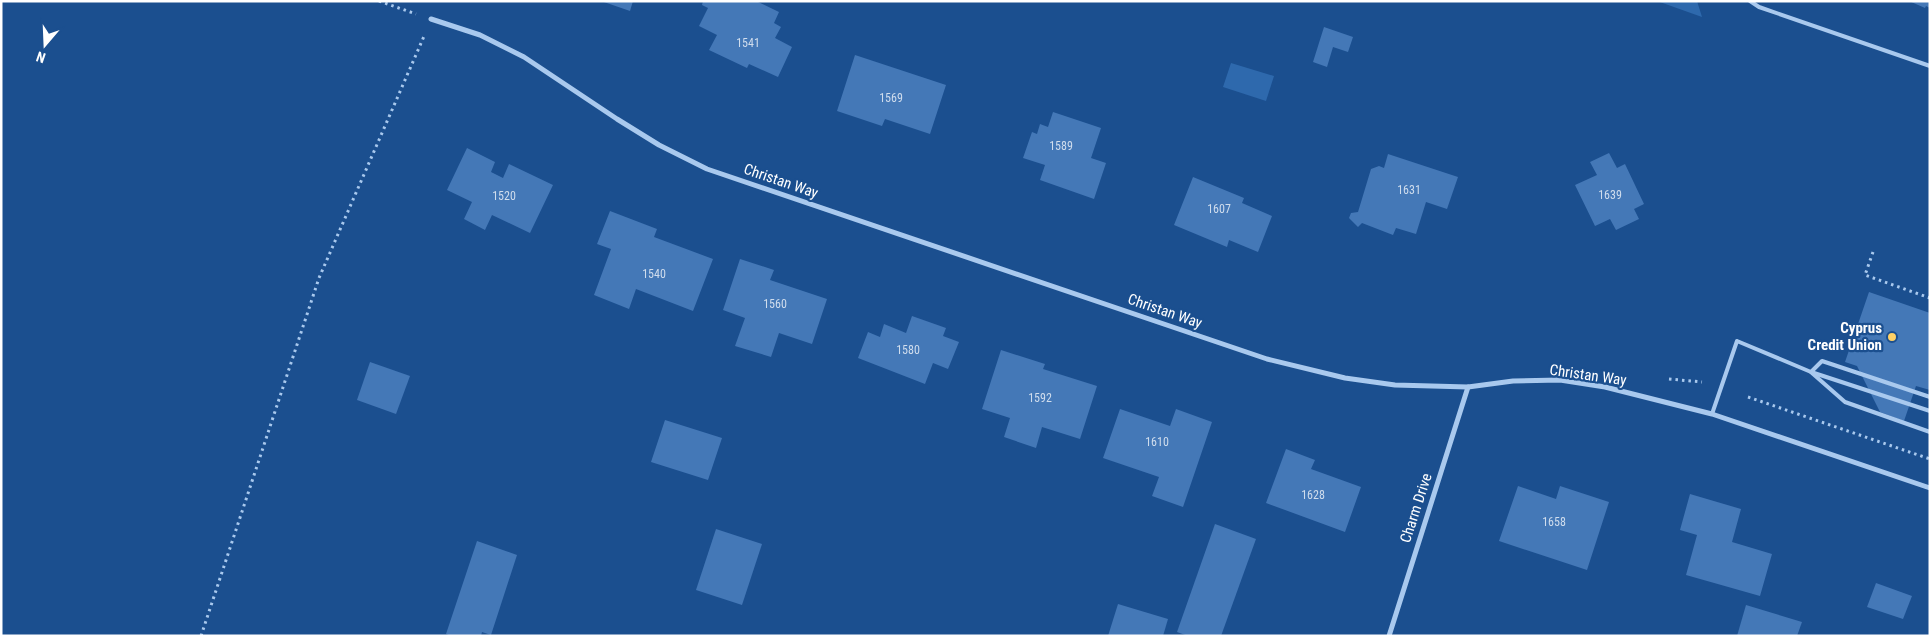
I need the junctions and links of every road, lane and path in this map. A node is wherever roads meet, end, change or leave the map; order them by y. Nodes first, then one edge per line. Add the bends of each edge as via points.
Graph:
1 (379, 1) edge
2 (1750, 1) edge
3 (431, 19) junction
4 (1930, 66) edge
5 (1873, 252) dead end
6 (1930, 298) edge
7 (1811, 372) junction
8 (1669, 380) dead end
9 (1702, 382) dead end
10 (1468, 387) junction
11 (1930, 396) edge
12 (1748, 397) dead end
13 (1930, 411) edge
14 (1712, 414) junction
15 (1930, 432) edge
16 (1930, 459) edge
17 (1930, 488) edge
18 (202, 636) edge
19 (1388, 636) edge

1 - 3 path
2 - 4 lane via 1759,7
3 - 10 street, Christan Way via 480,35 524,57 659,145 707,169 1267,359 1345,378 1387,384
3 - 18 path via 319,278
5 - 6 path via 1865,275
7 - 11 lane via 1822,361
7 - 13 lane
7 - 14 lane via 1737,341
7 - 15 lane via 1845,402
8 - 9 path
10 - 14 street, Christan Way via 1512,381 1560,380 1605,387
10 - 19 street, Charm Drive
12 - 16 path
14 - 17 street, Christan Way

